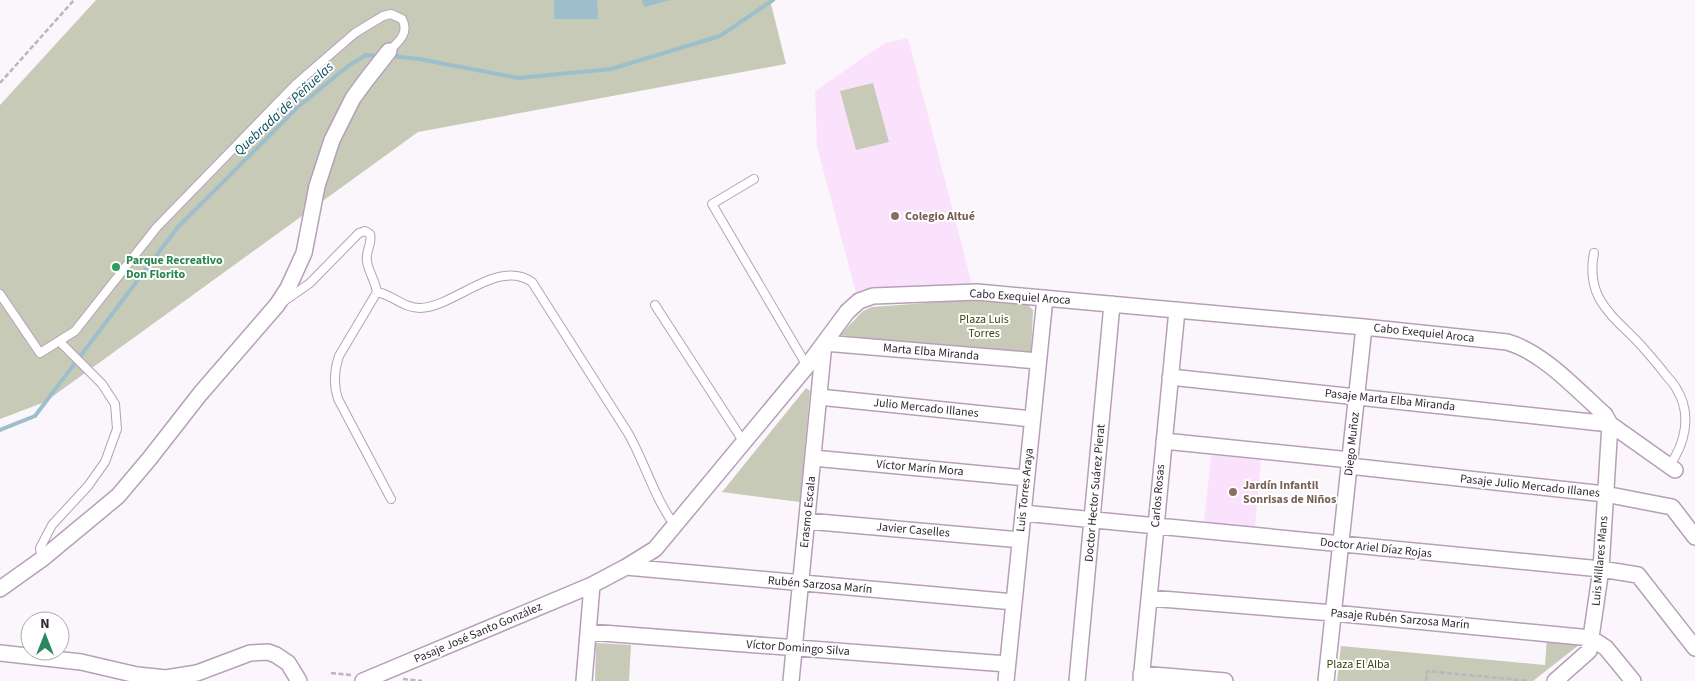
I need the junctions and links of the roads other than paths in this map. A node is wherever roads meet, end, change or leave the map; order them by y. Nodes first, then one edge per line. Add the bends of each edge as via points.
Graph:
1 (385, 56) joint
2 (754, 179) dead end
3 (1594, 253) dead end
4 (377, 292) junction
5 (0, 294) edge
6 (1045, 298) junction
7 (1112, 304) junction
8 (277, 305) junction
9 (655, 305) dead end
10 (1177, 310) junction
11 (1364, 327) junction
12 (59, 340) junction
13 (824, 343) junction
14 (1038, 361) junction
15 (807, 366) junction
16 (1170, 377) junction
17 (1357, 396) junction
18 (819, 397) junction
19 (1032, 419) junction
20 (1610, 424) junction
21 (1164, 440) junction
22 (743, 441) junction
23 (813, 458) junction
24 (1350, 463) junction
25 (1672, 468) joint
26 (1026, 478) junction
27 (1605, 494) junction
28 (390, 499) dead end
29 (1023, 514) junction
30 (1092, 520) junction
31 (807, 521) junction
32 (675, 526) junction
33 (1156, 526) junction
34 (1695, 537) edge
35 (1020, 540) junction
36 (1341, 544) junction
37 (42, 559) junction
38 (626, 567) junction
39 (1601, 570) junction
40 (801, 583) junction
41 (592, 585) junction
42 (0, 589) edge
43 (1149, 598) junction
44 (1014, 602) junction
45 (1333, 613) junction
46 (588, 632) junction
47 (1592, 638) junction
48 (794, 647) junction
49 (1695, 648) edge
50 (0, 653) edge
51 (1007, 664) junction
52 (1141, 678) edge
53 (299, 681) edge
54 (363, 681) edge
55 (584, 681) edge
56 (791, 681) edge
57 (1006, 681) edge
58 (1077, 681) edge
59 (1225, 681) edge
60 (1326, 681) edge
61 (1555, 681) edge
62 (1633, 681) edge

1 - 8 street via 354,98 332,140 317,186 304,253
1 - 12 lane via 403,36 405,28 402,19 391,14 355,33 296,84 157,226 74,331
2 - 15 lane via 712,204
3 - 25 lane via 1593,278 1598,296 1671,380 1681,397 1685,431
4 - 8 lane via 367,262 371,237 365,230 310,283
4 - 28 lane via 340,356 334,382 338,399
4 - 32 lane via 419,308 432,306 503,275 517,274 532,282 628,433 657,496
5 - 12 lane via 40,353
6 - 7 street, Cabo Exequiel Aroca
6 - 13 street, Cabo Exequiel Aroca via 977,292 873,296 852,306
6 - 14 street, Luis Torres Araya
7 - 10 street, Cabo Exequiel Aroca
7 - 30 street, Doctor Hector Suárez Pierat
8 - 37 street via 118,496
9 - 22 lane
10 - 11 street, Cabo Exequiel Aroca
10 - 16 street, Carlos Rosas
11 - 17 street, Diego Muñoz
11 - 20 street, Cabo Exequiel Aroca via 1517,345 1543,360 1605,415
12 - 37 lane via 102,384 115,404 117,429 105,462 52,525 40,548
13 - 14 street, Marta Elba Miranda
13 - 15 street, Cabo Exequiel Aroca
13 - 18 street, Erasmo Escala
14 - 19 street, Luis Torres Araya
15 - 22 street, Cabo Exequiel Aroca
16 - 17 street, Pasaje Marta Elba Miranda
16 - 21 street, Carlos Rosas
17 - 20 street, Pasaje Marta Elba Miranda
17 - 24 street, Diego Muñoz
18 - 19 street, Julio Mercado Illanes
18 - 23 street, Erasmo Escala
19 - 26 street, Luis Torres Araya
20 - 25 street, Cabo Exequiel Aroca
20 - 27 street, Luis Millares Mans
21 - 24 street, Pasaje Julio Mercado Illanes
21 - 33 street, Carlos Rosas
22 - 32 street, Cabo Exequiel Aroca
23 - 26 street, Víctor Marín Mora
23 - 31 street, Erasmo Escala
24 - 27 street, Pasaje Julio Mercado Illanes
24 - 36 street, Diego Muñoz
26 - 29 street, Luis Torres Araya
27 - 34 street, Pasaje Julio Mercado Illanes via 1672,507
27 - 39 street, Luis Millares Mans
29 - 30 street, Doctor Ariel Díaz Rojas
29 - 35 street, Luis Torres Araya
30 - 33 street, Doctor Ariel Díaz Rojas
30 - 58 street, Doctor Hector Suárez Pierat
31 - 35 street, Javier Caselles
31 - 40 street, Erasmo Escala
32 - 38 street, Cabo Exequiel Aroca via 655,549
33 - 36 street, Doctor Ariel Díaz Rojas
33 - 43 street, Carlos Rosas
35 - 44 street, Luis Torres Araya
36 - 39 street, Doctor Ariel Díaz Rojas
36 - 45 street, Diego Muñoz
37 - 42 street
38 - 40 street, Rubén Sarzosa Marín
38 - 41 street, Cabo Exequiel Aroca
39 - 47 street, Luis Millares Mans
39 - 49 street, Doctor Ariel Díaz Rojas via 1638,575
40 - 44 street, Rubén Sarzosa Marín
40 - 48 street, Erasmo Escala
41 - 46 street
41 - 54 street, Pasaje José Santo González
43 - 45 street, Pasaje Rubén Sarzosa Marín
43 - 52 street, Carlos Rosas
44 - 51 street, Luis Torres Araya
45 - 47 street, Pasaje Rubén Sarzosa Marín
45 - 60 street, Diego Muñoz
46 - 48 street, Víctor Domingo Silva
46 - 55 street
47 - 61 street, Luis Millares Mans via 1589,651
47 - 62 street via 1606,648
48 - 51 street, Víctor Domingo Silva
48 - 56 street, Erasmo Escala
50 - 53 street via 81,662 166,678 197,673 250,653 268,652 288,663
51 - 57 street, Luis Torres Araya
52 - 59 street

